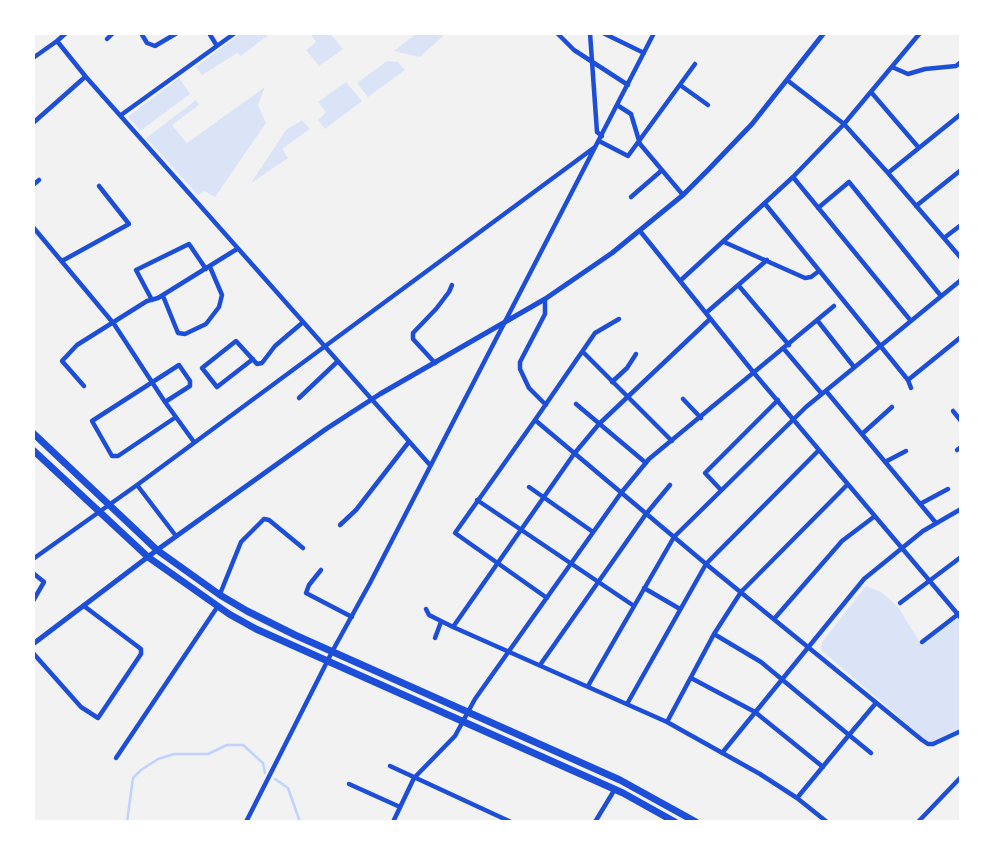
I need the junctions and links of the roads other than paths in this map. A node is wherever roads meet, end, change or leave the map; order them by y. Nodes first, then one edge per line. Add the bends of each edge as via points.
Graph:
1 (66, 33) edge
2 (113, 33) edge
3 (141, 33) edge
4 (177, 33) edge
5 (209, 33) edge
6 (235, 33) edge
7 (557, 33) edge
8 (590, 33) edge
9 (603, 33) edge
10 (654, 33) edge
11 (824, 33) edge
12 (920, 33) edge
13 (107, 39) dead end
14 (57, 41) junction
15 (217, 46) junction
16 (644, 54) junction
17 (33, 58) edge
18 (592, 62) junction
19 (961, 62) edge
20 (695, 64) dead end
21 (892, 67) junction
22 (86, 77) junction
23 (787, 80) junction
24 (628, 85) junction
25 (680, 85) junction
26 (872, 92) junction
27 (617, 105) junction
28 (708, 105) dead end
29 (961, 114) edge
30 (121, 115) junction
31 (33, 123) edge
32 (844, 124) junction
33 (600, 138) junction
34 (638, 140) junction
35 (596, 146) junction
36 (919, 148) junction
37 (961, 170) edge
38 (660, 171) junction
39 (888, 173) junction
40 (793, 177) junction
41 (39, 180) dead end
42 (33, 185) edge
43 (99, 186) dead end
44 (683, 195) junction
45 (631, 197) dead end
46 (766, 205) junction
47 (916, 205) junction
48 (818, 208) junction
49 (961, 225) edge
50 (33, 227) edge
51 (640, 231) junction
52 (944, 238) junction
53 (724, 242) junction
54 (237, 249) junction
55 (961, 258) edge
56 (767, 260) junction
57 (62, 261) junction
58 (208, 268) junction
59 (819, 270) junction
60 (961, 280) edge
61 (680, 281) junction
62 (452, 285) dead end
63 (739, 286) junction
64 (163, 296) junction
65 (941, 296) junction
66 (545, 299) junction
67 (152, 300) junction
68 (834, 306) dead end
69 (706, 313) junction
70 (619, 319) dead end
71 (710, 319) junction
72 (817, 320) junction
73 (911, 321) junction
74 (302, 323) junction
75 (504, 323) junction
76 (114, 324) junction
77 (961, 337) edge
78 (789, 345) junction
79 (323, 346) junction
80 (879, 346) junction
81 (784, 349) junction
82 (583, 352) junction
83 (636, 354) dead end
84 (253, 359) junction
85 (337, 362) junction
86 (436, 363) junction
87 (854, 367) junction
88 (754, 373) junction
89 (908, 380) junction
90 (612, 382) junction
91 (152, 383) junction
92 (84, 386) dead end
93 (911, 388) dead end
94 (824, 393) junction
95 (299, 397) dead end
96 (628, 398) junction
97 (371, 399) junction
98 (683, 399) dead end
99 (778, 400) junction
100 (165, 402) junction
101 (576, 404) dead end
102 (546, 405) junction
103 (892, 407) dead end
104 (953, 411) dead end
105 (176, 417) junction
106 (701, 418) junction
107 (793, 419) junction
108 (535, 420) junction
109 (961, 421) edge
110 (599, 424) junction
111 (33, 433) edge
112 (862, 434) junction
113 (672, 441) junction
114 (194, 442) junction
115 (408, 443) junction
116 (33, 450) edge
117 (820, 450) junction
118 (906, 451) dead end
119 (574, 454) junction
120 (885, 462) junction
121 (646, 463) junction
122 (430, 466) junction
123 (848, 484) junction
124 (137, 485) junction
125 (670, 485) dead end
126 (529, 487) dead end
127 (948, 489) dead end
128 (721, 490) junction
129 (621, 493) junction
130 (544, 497) junction
131 (477, 500) junction
132 (920, 504) junction
133 (108, 506) junction
134 (961, 509) edge
135 (99, 512) junction
136 (646, 514) junction
137 (875, 516) junction
138 (936, 523) junction
139 (340, 525) dead end
140 (520, 530) junction
141 (593, 533) junction
142 (176, 536) junction
143 (674, 537) junction
144 (303, 548) dead end
145 (902, 548) junction
146 (156, 550) junction
147 (961, 556) edge
148 (148, 557) junction
149 (33, 559) edge
150 (497, 563) junction
151 (706, 564) junction
152 (571, 565) junction
153 (321, 570) dead end
154 (33, 573) edge
155 (930, 581) junction
156 (598, 583) junction
157 (644, 588) junction
158 (741, 592) junction
159 (220, 595) junction
160 (547, 598) junction
161 (33, 601) edge
162 (900, 603) dead end
163 (84, 606) junction
164 (218, 606) junction
165 (634, 606) junction
166 (426, 609) dead end
167 (680, 609) junction
168 (960, 615) edge
169 (352, 617) junction
170 (774, 619) junction
171 (441, 622) junction
172 (453, 627) junction
173 (715, 634) junction
174 (435, 638) dead end
175 (922, 642) dead end
176 (33, 643) edge
177 (808, 647) junction
178 (333, 650) junction
179 (509, 651) junction
180 (33, 653) edge
181 (327, 661) junction
182 (540, 665) junction
183 (691, 678) junction
184 (782, 679) junction
185 (588, 686) junction
186 (876, 703) junction
187 (627, 704) junction
188 (469, 712) junction
189 (755, 712) junction
190 (464, 722) junction
191 (667, 722) junction
192 (961, 731) edge
193 (849, 735) junction
194 (722, 753) junction
195 (871, 753) dead end
196 (116, 758) dead end
197 (390, 766) dead end
198 (823, 767) junction
199 (961, 777) edge
200 (414, 778) junction
201 (349, 785) dead end
202 (615, 789) junction
203 (797, 798) junction
204 (400, 807) junction
205 (246, 822) edge
206 (393, 822) edge
207 (511, 822) edge
208 (595, 822) edge
209 (675, 822) edge
210 (696, 822) edge
211 (827, 822) edge
212 (918, 822) edge

1 - 14 street
2 - 13 street
3 - 4 street via 155,46
5 - 15 street
6 - 15 street
7 - 18 street
8 - 18 street
9 - 16 street
10 - 16 street
11 - 23 street
12 - 21 street
14 - 17 street
14 - 22 street
15 - 30 street
16 - 24 street
18 - 24 street
18 - 33 street
19 - 21 street via 908,74
20 - 25 street
21 - 26 street
22 - 30 street
22 - 31 street
23 - 32 street
23 - 44 street via 733,145
24 - 27 street
25 - 28 street
25 - 34 street
26 - 32 street
26 - 36 street
27 - 33 street
27 - 34 street via 631,114
29 - 36 street
30 - 54 street
32 - 39 street
32 - 40 street
33 - 34 street via 628,156
33 - 35 street
34 - 38 street
35 - 75 street
35 - 79 street
36 - 39 street
37 - 47 street
38 - 44 street
38 - 45 street
39 - 47 street
40 - 46 street
40 - 48 street
41 - 42 street
43 - 57 street via 129,224
44 - 51 street
46 - 53 street
46 - 59 street
47 - 52 street
48 - 65 street via 849,182
48 - 73 street
49 - 52 street
50 - 57 street
51 - 61 street
51 - 66 street
52 - 55 street
53 - 56 street
53 - 61 street
54 - 58 street
54 - 74 street
56 - 59 street via 805,278
56 - 63 street
57 - 76 street
58 - 64 street
58 - 64 street via 222,295 206,324 178,333
58 - 67 street via 189,244 136,270
59 - 80 street
60 - 65 street
61 - 69 street
62 - 86 street via 413,333 413,339
63 - 69 street
63 - 78 street
64 - 67 street
65 - 73 street
66 - 75 street
66 - 102 street via 545,314 520,369 529,388
67 - 76 street
68 - 72 street
69 - 71 street
70 - 82 street via 596,333
71 - 88 street
71 - 96 street
72 - 78 street
72 - 87 street
73 - 80 street
74 - 79 street
74 - 84 street via 262,363
75 - 86 street
75 - 122 street
76 - 91 street
76 - 92 street via 76,345 63,358 62,364
77 - 89 street
78 - 81 street
79 - 85 street
79 - 114 street
80 - 87 street
80 - 89 street
81 - 88 street
81 - 94 street
82 - 90 street
82 - 102 street
83 - 90 street
84 - 84 street via 236,341 202,368 217,387
85 - 95 street
85 - 97 street
86 - 97 street
87 - 94 street
88 - 99 street
88 - 106 street
89 - 93 street
90 - 96 street
91 - 100 street
91 - 100 street via 179,365 190,381 190,386
91 - 105 street via 92,421 112,456
94 - 107 street
94 - 112 street
96 - 110 street
96 - 113 street
97 - 115 street
97 - 142 street
98 - 106 street
99 - 107 street
99 - 128 street via 705,473
100 - 105 street
101 - 110 street
102 - 108 street
103 - 112 street
104 - 109 street
105 - 114 street
106 - 113 street
107 - 117 street
107 - 128 street
108 - 119 street
108 - 131 street
110 - 119 street
110 - 121 street
111 - 133 main road
112 - 120 street
113 - 121 street
114 - 124 street
115 - 122 street
115 - 139 street
116 - 135 main road
117 - 123 street
117 - 151 street
118 - 120 street
119 - 129 street
119 - 130 street
120 - 132 street
121 - 129 street
122 - 169 street
123 - 137 street
123 - 158 street
124 - 133 street
124 - 142 street
125 - 136 street
126 - 130 street
127 - 132 street
128 - 143 street
129 - 136 street
129 - 141 street
130 - 140 street
130 - 141 street
131 - 140 street
131 - 150 street via 455,533
132 - 138 street
133 - 135 street
133 - 146 main road
134 - 138 street
135 - 148 main road
135 - 149 street
136 - 143 street
136 - 156 street
137 - 145 street
137 - 170 street via 842,541
138 - 145 street
140 - 150 street
140 - 152 street
141 - 152 street
142 - 146 street
143 - 151 street
143 - 157 street
144 - 159 street via 264,519 241,542
145 - 155 street
145 - 177 street via 858,584
146 - 148 street
146 - 159 main road
147 - 155 street
148 - 163 street
148 - 164 main road
150 - 160 street
150 - 172 street
151 - 158 street
151 - 167 street
152 - 156 street
152 - 160 street
153 - 169 street via 306,593
154 - 161 street via 44,582
155 - 162 street
155 - 168 street
156 - 165 street
156 - 182 street
157 - 165 street
157 - 167 street
158 - 170 street
158 - 173 street
159 - 178 main road
160 - 179 street
163 - 176 street
163 - 180 street via 141,649 98,718 81,707
164 - 181 main road
164 - 196 street
165 - 185 street
166 - 171 street
167 - 187 street
168 - 175 street
169 - 178 street
170 - 177 street
171 - 172 street
171 - 174 street
172 - 179 street
173 - 183 street
173 - 184 street
177 - 184 street
177 - 186 street
178 - 181 street
178 - 188 main road
179 - 182 street
179 - 188 street
181 - 190 main road
181 - 205 street
182 - 185 street
183 - 189 street
183 - 191 street
184 - 189 street
184 - 193 street
185 - 187 street
186 - 192 street via 928,744
186 - 193 street
187 - 191 street
188 - 190 street
188 - 210 main road via 620,780
189 - 194 street
189 - 198 street
190 - 200 street
190 - 202 main road
191 - 194 street
193 - 195 street
193 - 198 street
194 - 203 street
197 - 200 street
198 - 203 street
199 - 212 street
200 - 204 street
200 - 207 street
201 - 204 street
202 - 208 street
202 - 209 main road
203 - 211 street
204 - 206 street

